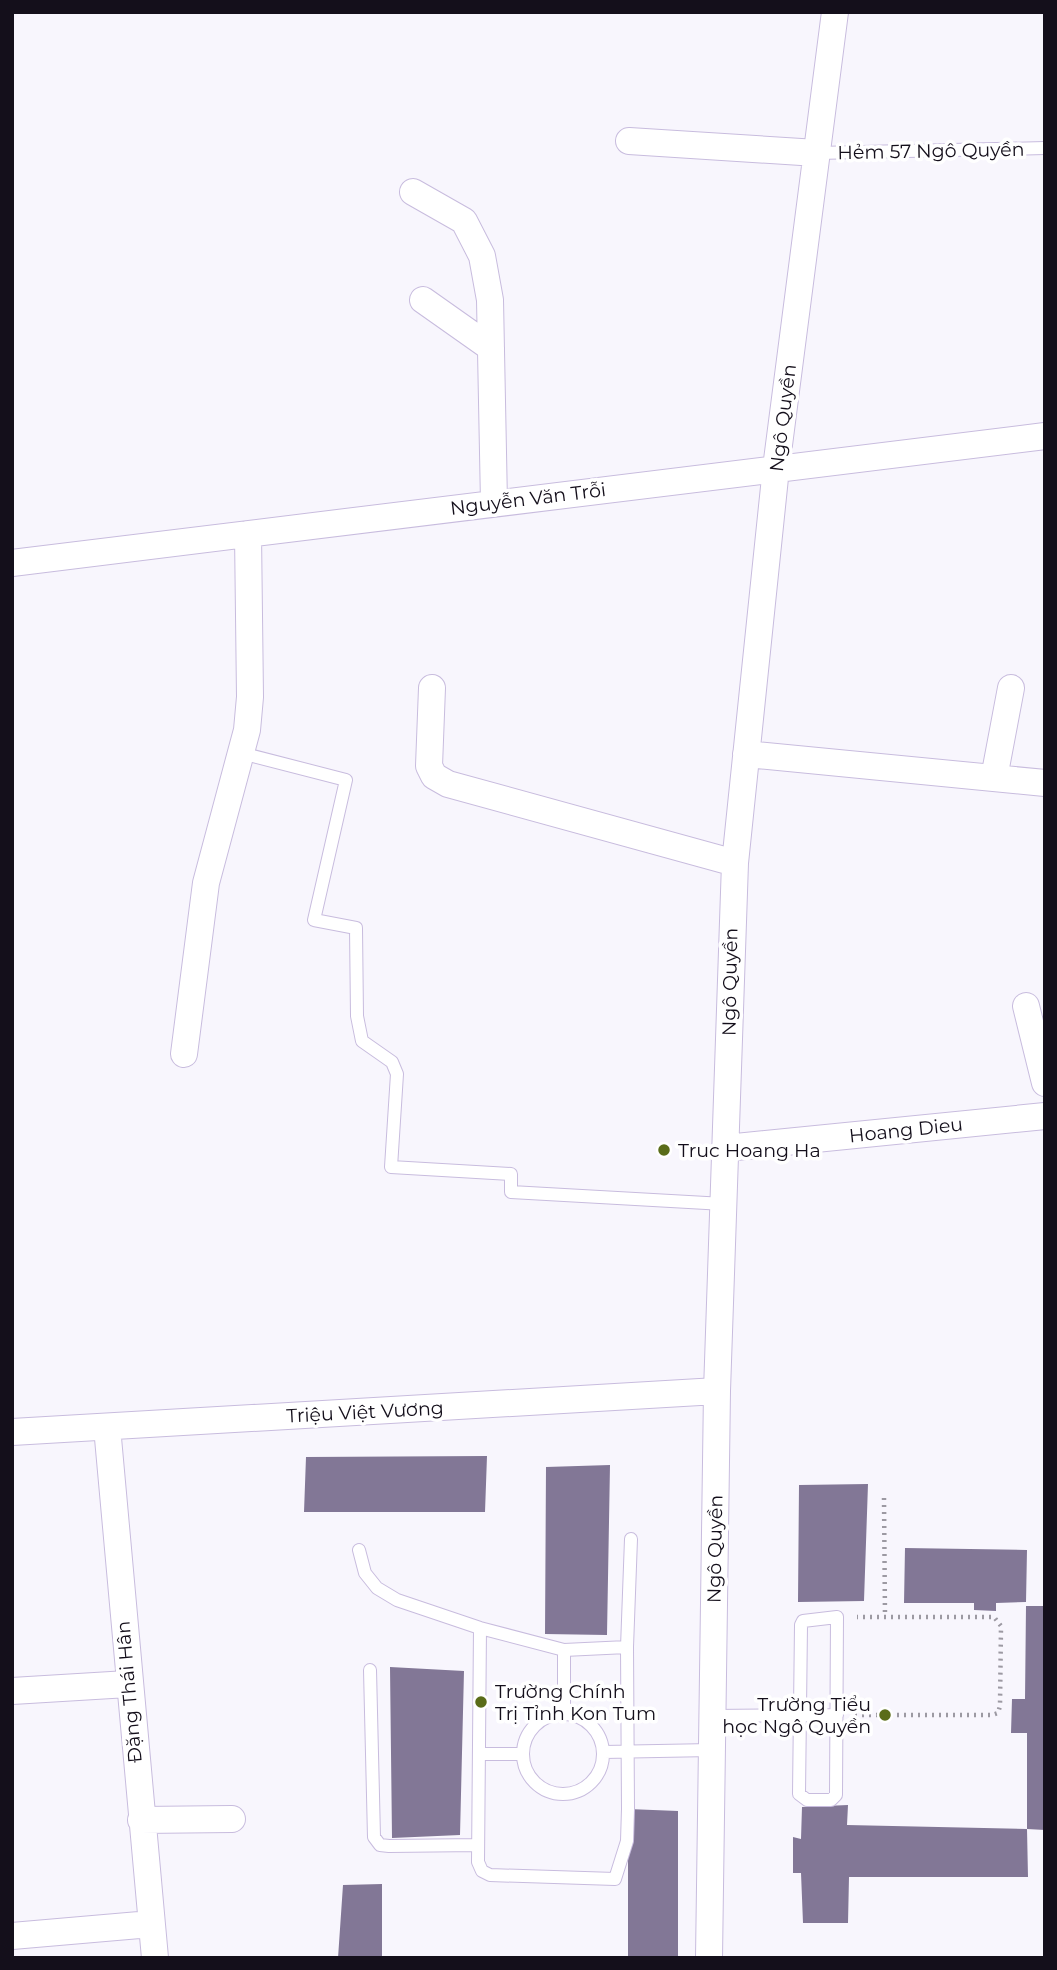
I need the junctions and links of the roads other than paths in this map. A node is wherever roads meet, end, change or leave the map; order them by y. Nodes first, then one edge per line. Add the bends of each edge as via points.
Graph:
1 (835, 12) edge
2 (629, 141) dead end
3 (1045, 149) edge
4 (817, 153) junction
5 (413, 191) dead end
6 (423, 300) dead end
7 (491, 348) junction
8 (1045, 436) edge
9 (776, 468) junction
10 (494, 503) junction
11 (248, 534) junction
12 (12, 563) edge
13 (432, 688) dead end
14 (1011, 688) dead end
15 (241, 752) junction
16 (746, 754) junction
17 (993, 778) junction
18 (1045, 783) edge
19 (735, 863) junction
20 (1026, 1006) dead end
21 (184, 1054) dead end
22 (1045, 1083) edge
23 (1045, 1116) edge
24 (726, 1148) junction
25 (724, 1204) junction
26 (717, 1391) junction
27 (107, 1427) junction
28 (12, 1433) edge
29 (631, 1539) dead end
30 (359, 1550) dead end
31 (480, 1628) junction
32 (626, 1647) junction
33 (565, 1650) junction
34 (370, 1670) dead end
35 (128, 1684) junction
36 (12, 1691) edge
37 (565, 1714) junction
38 (801, 1715) junction
39 (836, 1715) junction
40 (712, 1716) junction
41 (712, 1750) junction
42 (628, 1751) junction
43 (604, 1752) junction
44 (479, 1754) junction
45 (523, 1754) junction
46 (232, 1819) dead end
47 (141, 1820) junction
48 (478, 1845) junction
49 (150, 1924) junction
50 (20, 1943) edge
51 (155, 1958) edge
52 (709, 1958) edge

1 - 4 street, Ngô Quyền
2 - 4 street
3 - 4 lane, Hẻm 57 Ngô Quyền
4 - 9 street, Ngô Quyền
5 - 7 street via 464,220 482,256 490,300
6 - 7 street
7 - 10 street
8 - 9 street, Nguyễn Văn Trỗi
9 - 10 street, Nguyễn Văn Trỗi
9 - 16 street, Ngô Quyền
10 - 11 street, Nguyễn Văn Trỗi
11 - 12 street, Nguyễn Văn Trỗi
11 - 15 street via 250,697
13 - 19 street via 429,766 434,776 448,784
14 - 17 street
15 - 21 street via 206,883
15 - 25 lane via 346,780 314,920 356,928 362,1041 392,1062 397,1074 391,1167 511,1174 512,1192
16 - 17 street
16 - 19 street, Ngô Quyền
17 - 18 street
19 - 24 street, Ngô Quyền
20 - 22 street
23 - 24 street, Hoang Dieu
24 - 25 street, Ngô Quyền
25 - 26 street, Ngô Quyền
26 - 27 street, Triệu Việt Vương
26 - 40 street, Ngô Quyền
27 - 28 street, Triệu Việt Vương
27 - 35 street, Đặng Thái Hân
29 - 32 lane
30 - 31 lane via 365,1573 377,1588 397,1600
31 - 33 lane
31 - 44 lane
32 - 33 lane
32 - 42 lane
33 - 37 lane
34 - 48 lane via 374,1837 380,1845 389,1846
35 - 36 street
35 - 47 street, Đặng Thái Hân
37 - 43 lane via 592,1725
37 - 45 lane via 549,1716 535,1725
38 - 39 lane
38 - 39 lane via 799,1794 807,1800 831,1800 836,1795
38 - 39 lane via 801,1625 836,1617
38 - 40 lane
40 - 41 street, Ngô Quyền
41 - 42 lane
41 - 52 street, Ngô Quyền
42 - 43 lane
42 - 48 lane via 626,1841 615,1879 490,1875 478,1862
43 - 45 lane via 593,1782 565,1794 548,1792 535,1783
44 - 45 lane
44 - 48 lane
46 - 47 street
47 - 49 street, Đặng Thái Hân
49 - 50 street
49 - 51 street, Đặng Thái Hân

